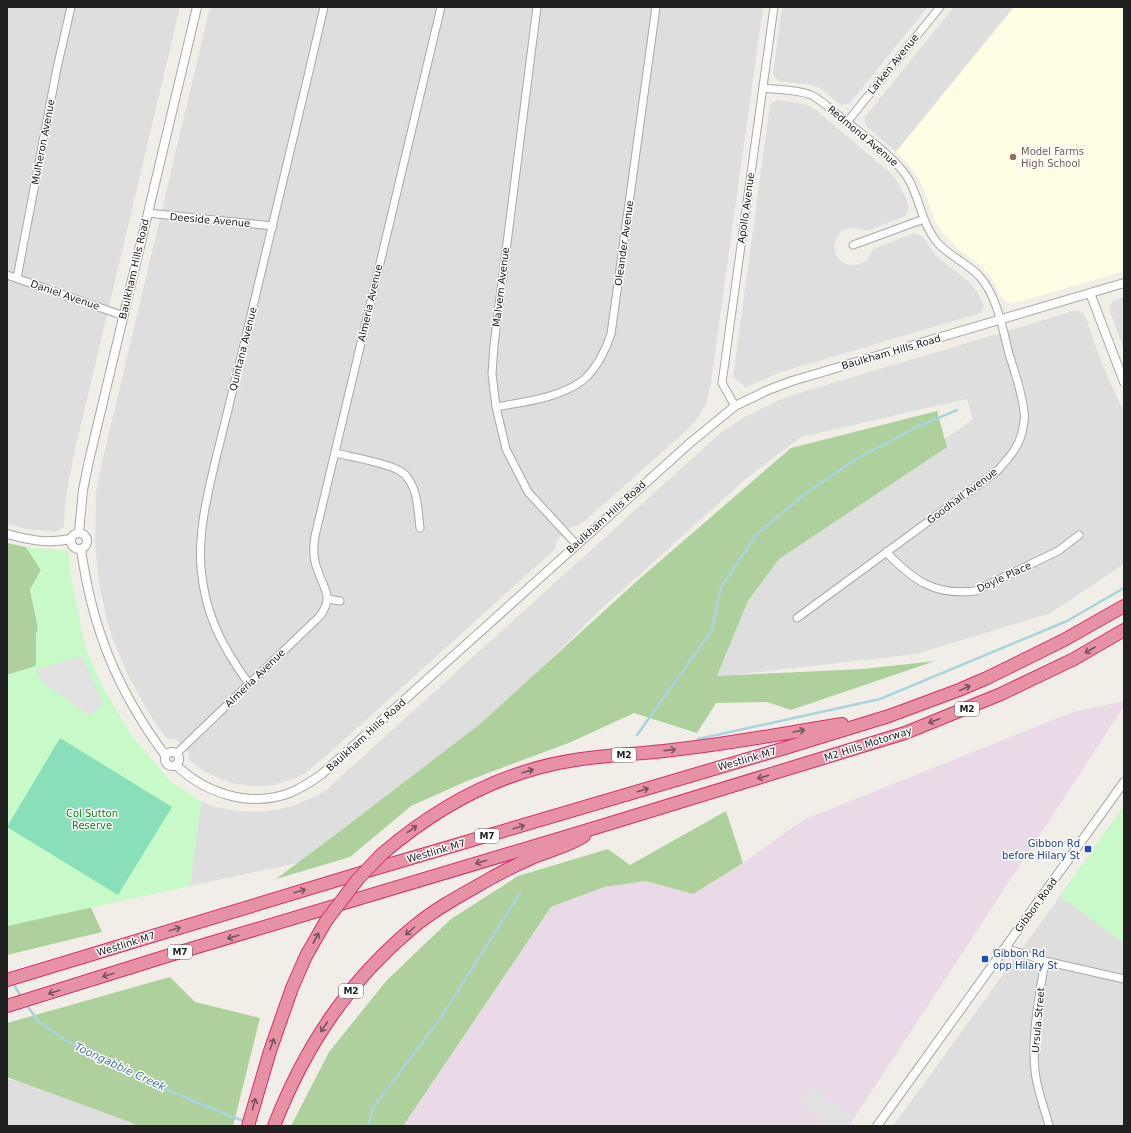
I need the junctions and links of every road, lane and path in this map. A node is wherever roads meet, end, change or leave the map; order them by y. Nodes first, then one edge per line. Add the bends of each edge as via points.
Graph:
1 (72, 7) edge
2 (197, 7) edge
3 (324, 7) edge
4 (441, 7) edge
5 (538, 7) edge
6 (656, 7) edge
7 (774, 7) edge
8 (940, 7) edge
9 (763, 88) junction
10 (847, 122) junction
11 (148, 213) junction
12 (924, 219) junction
13 (273, 226) junction
14 (853, 245) dead end
15 (7, 275) edge
16 (17, 278) junction
17 (1124, 283) edge
18 (1090, 293) junction
19 (124, 316) junction
20 (1000, 320) junction
21 (1124, 382) edge
22 (735, 406) junction
23 (496, 407) junction
24 (335, 453) junction
25 (420, 528) dead end
26 (79, 532) junction
27 (7, 534) edge
28 (1079, 535) dead end
29 (70, 539) junction
30 (576, 544) junction
31 (81, 549) junction
32 (886, 552) junction
33 (327, 599) junction
34 (340, 600) dead end
35 (1124, 606) edge
36 (797, 618) dead end
37 (1124, 630) edge
38 (249, 684) junction
39 (889, 716) junction
40 (177, 753) junction
41 (165, 755) junction
42 (176, 765) junction
43 (1124, 782) edge
44 (598, 827) junction
45 (1005, 948) junction
46 (1045, 961) junction
47 (1124, 979) edge
48 (7, 980) edge
49 (7, 1006) edge
50 (248, 1126) edge
51 (274, 1126) edge
52 (877, 1126) edge
53 (1049, 1126) edge

1 - 16 street, Mulheron Avenue via 57,68
2 - 11 street, Baulkham Hills Road
3 - 13 street, Quintana Avenue
4 - 24 street, Almeria Avenue
5 - 23 street, Malvern Avenue via 494,345 492,374
6 - 23 street, Oleander Avenue via 612,334 607,347 600,360 582,381 549,396
7 - 9 street, Apollo Avenue
8 - 10 street, Larken Avenue
9 - 10 street, Redmond Avenue via 813,96
9 - 22 street, Apollo Avenue via 722,383
10 - 12 street, Redmond Avenue via 900,167 913,188
11 - 13 street, Deeside Avenue
11 - 19 street, Baulkham Hills Road
12 - 14 street
12 - 20 street, Redmond Avenue via 942,247 980,277 987,286
13 - 38 street, Quintana Avenue via 207,495 201,541 201,568 210,613 229,655
15 - 16 street, Daniel Avenue
16 - 19 street, Daniel Avenue
17 - 18 street, Baulkham Hills Road
18 - 20 street, Baulkham Hills Road
18 - 21 street
19 - 26 street, Baulkham Hills Road via 88,465
20 - 22 street, Baulkham Hills Road via 792,381
20 - 32 street, Goodhall Avenue via 1024,414 1023,429 1017,446 997,471
22 - 30 street, Baulkham Hills Road
23 - 30 street, Malvern Avenue via 506,449 528,492
24 - 25 street via 390,466 402,472 413,490
24 - 33 street, Almeria Avenue via 314,541 316,566 326,588
26 - 29 street via 74,533
26 - 31 street via 86,539 86,544
27 - 29 street via 43,542
28 - 32 street, Doyle Place via 1058,552 975,591 961,593 938,589 917,580
29 - 31 street via 73,547
30 - 42 street, Baulkham Hills Road via 309,784 274,796 231,796 200,784
31 - 41 street via 90,602 110,661 134,710
32 - 36 street, Goodhall Avenue
33 - 34 street
33 - 38 street, Almeria Avenue via 320,616
39 -> 35 highway, M2 Hills Motorway / M2 via 987,678
37 -> 44 highway, M2 Hills Motorway / M2 via 1074,659 1002,694 904,733
38 - 40 street, Almeria Avenue
48 -> 39 highway, Westlink M7 / M7
50 -> 39 highway, M2, bridge via 292,988 326,921 358,878 382,854 424,820 460,799 497,782 546,766 575,760 734,742
40 - 41 street via 170,751
40 - 42 street via 179,760
41 - 42 street via 166,764
43 - 45 street, Gibbon Road
44 -> 49 highway, M7
44 -> 51 highway, M2 via 574,842 495,876 453,900 416,925 379,958 324,1026 286,1095
45 - 46 street
45 - 52 street, Gibbon Road
46 - 47 street
46 - 53 street, Ursula Street via 1034,1049 1036,1078

